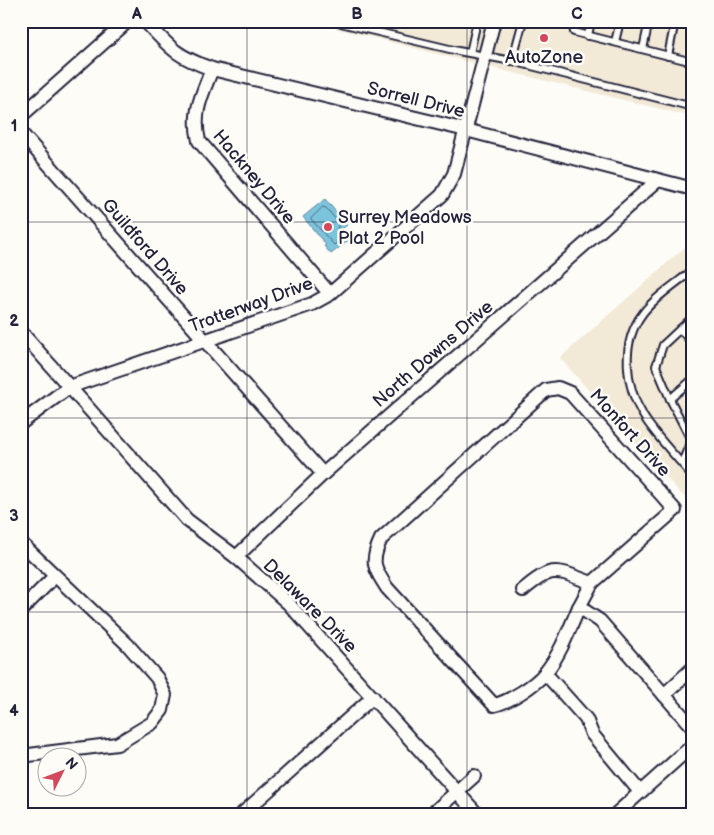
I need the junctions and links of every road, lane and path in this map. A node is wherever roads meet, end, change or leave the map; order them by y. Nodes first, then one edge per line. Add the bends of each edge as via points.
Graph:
1 (128, 21) edge
2 (145, 21) edge
3 (332, 21) edge
4 (477, 21) edge
5 (494, 21) edge
6 (522, 21) edge
7 (572, 21) edge
8 (591, 21) edge
9 (620, 21) edge
10 (649, 21) edge
11 (675, 21) edge
12 (588, 36) junction
13 (615, 42) junction
14 (643, 50) junction
15 (470, 53) junction
16 (485, 56) junction
17 (668, 56) junction
18 (512, 61) junction
19 (693, 62) edge
20 (212, 69) junction
21 (693, 107) edge
22 (21, 116) edge
23 (466, 130) junction
24 (21, 133) edge
25 (657, 181) junction
26 (693, 189) edge
27 (693, 270) edge
28 (330, 294) junction
29 (693, 317) edge
30 (680, 329) junction
31 (21, 332) edge
32 (204, 342) junction
33 (693, 344) edge
34 (693, 379) edge
35 (69, 387) junction
36 (670, 399) junction
37 (21, 423) edge
38 (682, 463) junction
39 (323, 474) junction
40 (693, 477) edge
41 (21, 543) edge
42 (236, 557) junction
43 (55, 576) junction
44 (592, 583) junction
45 (523, 590) dead end
46 (579, 607) junction
47 (21, 610) edge
48 (693, 668) edge
49 (545, 673) junction
50 (664, 694) junction
51 (373, 697) junction
52 (693, 728) edge
53 (693, 745) edge
54 (21, 756) edge
55 (474, 776) dead end
56 (456, 792) junction
57 (640, 792) junction
58 (242, 814) edge
59 (432, 814) edge
60 (476, 814) edge
61 (616, 814) edge

1 - 22 street
2 - 20 street, Sorrell Drive via 174,53
3 - 15 lane
4 - 15 lane
5 - 16 street, Trotterway Drive
6 - 18 lane
7 - 12 lane via 574,32
8 - 12 lane
9 - 13 lane
10 - 14 lane
11 - 17 lane
12 - 13 lane
13 - 14 lane
14 - 17 lane
15 - 16 lane
16 - 18 lane
16 - 23 street, Trotterway Drive
17 - 19 lane
18 - 21 lane
20 - 23 street, Sorrell Drive
20 - 28 street, Hackney Drive via 197,110 195,124 199,141
23 - 25 street, Sorrell Drive
23 - 28 street, Trotterway Drive via 454,174 442,195
24 - 32 street, Guildford Drive
25 - 26 street, Sorrell Drive
25 - 39 street, North Downs Drive
27 - 38 lane via 644,311 632,329 626,358 633,398 645,419
28 - 32 street, Trotterway Drive via 312,304
29 - 30 lane
30 - 33 lane
30 - 36 lane via 663,345 656,366
31 - 35 street, Delaware Drive
32 - 35 street, Trotterway Drive
32 - 39 street, Guildford Drive
34 - 36 lane
35 - 37 street, Trotterway Drive
35 - 42 street, Delaware Drive via 187,520
36 - 38 lane via 691,440
38 - 40 lane
39 - 42 street, North Downs Drive
41 - 43 street
42 - 51 street, Delaware Drive via 288,603
43 - 47 street
43 - 54 street via 127,644 157,678 165,694 162,710 152,723 117,744
44 - 45 street via 558,570 542,574
44 - 46 street
44 - 49 street, Monfort Drive via 675,510 570,393 558,388 546,390 380,540 374,555 377,572 387,588 494,705 507,702
46 - 49 street
46 - 50 street via 600,621
48 - 50 street
49 - 57 street via 586,719 592,734
50 - 52 street
51 - 56 street, Delaware Drive
51 - 58 street
53 - 57 street
55 - 56 street
56 - 59 street
56 - 60 street, Delaware Drive
57 - 61 street

